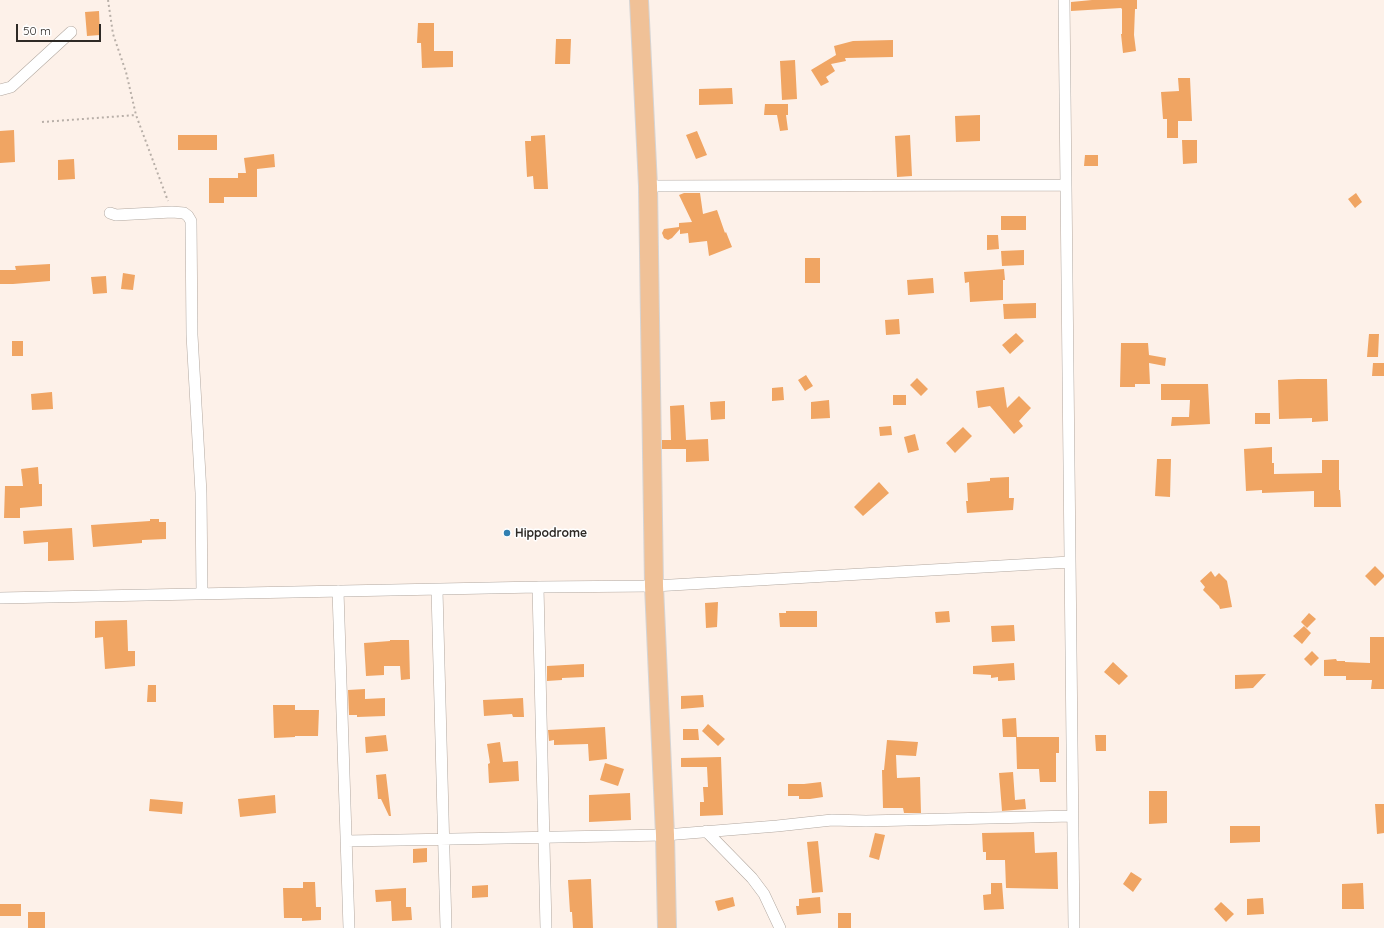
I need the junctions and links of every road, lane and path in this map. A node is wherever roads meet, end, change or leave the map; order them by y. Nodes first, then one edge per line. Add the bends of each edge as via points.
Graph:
1 (108, 0) edge
2 (639, 0) edge
3 (1064, 0) edge
4 (71, 32) dead end
5 (0, 90) edge
6 (136, 115) junction
7 (42, 122) dead end
8 (1066, 185) junction
9 (648, 186) junction
10 (172, 212) junction
11 (110, 213) dead end
12 (1070, 562) junction
13 (654, 586) junction
14 (538, 587) junction
15 (437, 590) junction
16 (338, 591) junction
17 (202, 594) junction
18 (0, 598) edge
19 (1072, 816) junction
20 (706, 831) junction
21 (665, 834) junction
22 (544, 837) junction
23 (444, 839) junction
24 (347, 841) junction
25 (349, 928) edge
26 (446, 928) edge
27 (546, 928) edge
28 (667, 928) edge
29 (780, 928) edge
30 (1074, 928) edge

1 - 6 path via 113,34 126,72
2 - 9 main road
3 - 8 street
4 - 5 street via 11,87
6 - 7 path
6 - 10 path
8 - 9 street
8 - 12 street
9 - 13 main road
10 - 11 street via 116,215
10 - 17 street via 184,213 190,221 192,335 201,493
12 - 13 street
12 - 19 street
13 - 14 street
13 - 21 main road
14 - 15 street
14 - 22 street
15 - 16 street
15 - 23 street
16 - 17 street
16 - 24 street
17 - 18 street
19 - 20 street via 832,820
19 - 30 street
20 - 21 street
20 - 29 street via 752,878 764,894
21 - 22 street
21 - 28 main road
22 - 23 street
22 - 27 street
23 - 24 street
23 - 26 street
24 - 25 street

